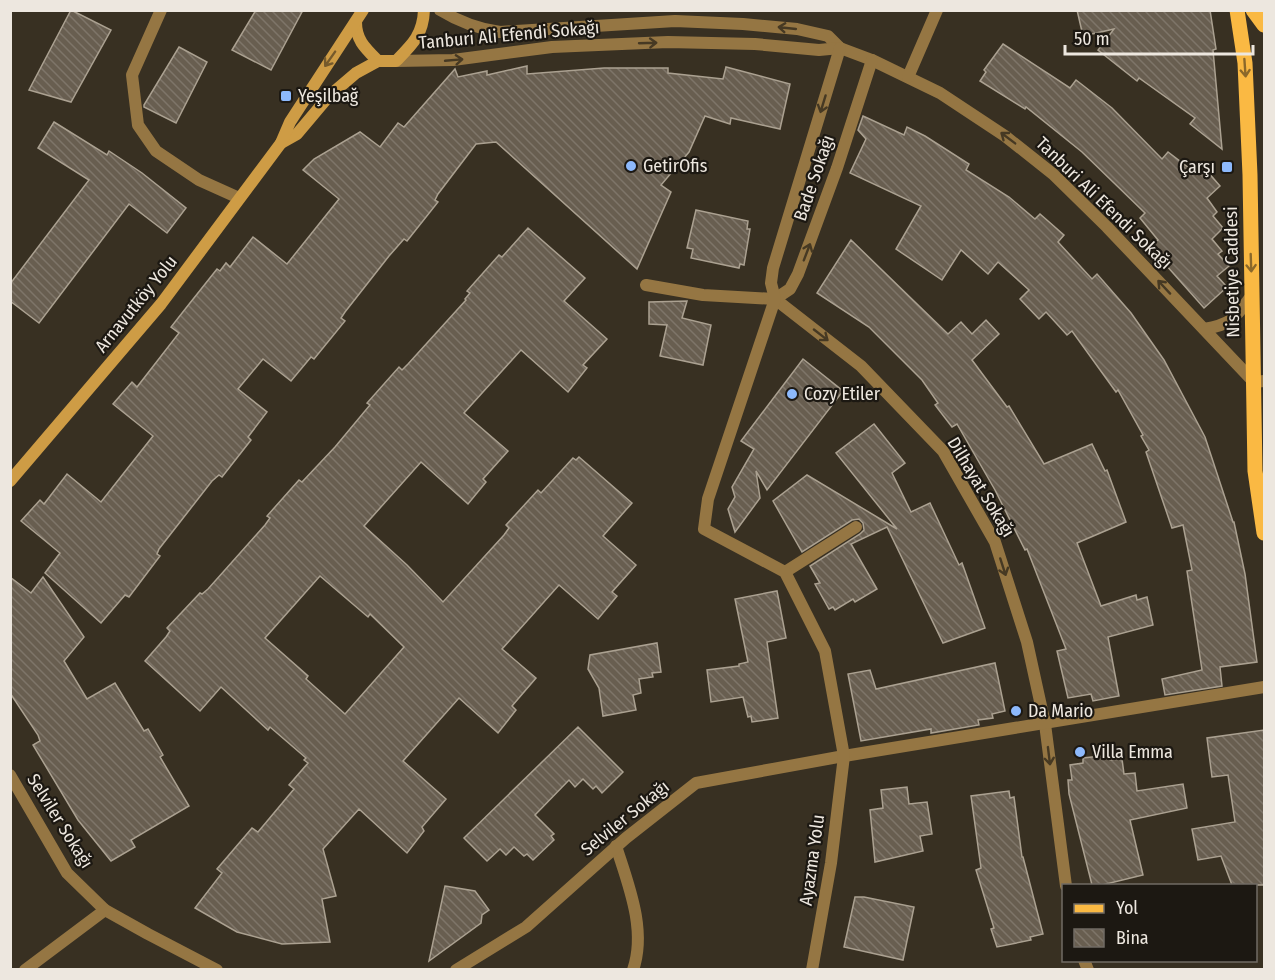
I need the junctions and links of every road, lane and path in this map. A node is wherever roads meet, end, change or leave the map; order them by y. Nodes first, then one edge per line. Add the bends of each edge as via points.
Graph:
1 (161, 10) edge
2 (363, 10) edge
3 (424, 10) edge
4 (440, 10) edge
5 (938, 10) edge
6 (1237, 10) edge
7 (1253, 10) edge
8 (356, 22) junction
9 (1264, 25) edge
10 (840, 48) junction
11 (872, 60) junction
12 (378, 61) junction
13 (396, 61) junction
14 (908, 77) junction
15 (281, 143) junction
16 (239, 198) junction
17 (646, 285) dead end
18 (1252, 295) junction
19 (775, 299) junction
20 (1204, 329) junction
21 (1259, 381) edge
22 (10, 481) edge
23 (856, 527) dead end
24 (1264, 533) edge
25 (785, 572) junction
26 (1264, 687) edge
27 (1045, 724) junction
28 (844, 756) junction
29 (10, 775) edge
30 (616, 846) junction
31 (1066, 884) edge
32 (105, 910) junction
33 (25, 969) edge
34 (217, 969) edge
35 (456, 969) edge
36 (633, 969) edge
37 (812, 969) edge

1 - 16 street via 132,75 138,125 156,151 199,180
2 - 8 main road
3 - 13 main road via 415,43
10 -> 4 street, Tanburi Ali Efendi Sokağı via 828,36 743,24 675,21 500,32 482,30
5 - 14 street
6 -> 18 main road, Nisbetiye Caddesi via 1246,85
7 - 9 main road
8 - 12 main road via 356,34 362,45
8 -> 15 main road via 296,112
10 - 11 street, Tanburi Ali Efendi Sokağı
13 -> 10 street, Tanburi Ali Efendi Sokağı via 453,60 552,47 668,42
10 -> 19 street, Bade Sokağı via 773,268
11 - 14 street, Tanburi Ali Efendi Sokağı
19 -> 11 street, Bade Sokağı via 790,289 798,274
12 - 13 main road
12 - 15 main road via 329,96 297,134
20 -> 14 street, Tanburi Ali Efendi Sokağı via 1053,174 1005,136
15 - 16 main road, Arnavutköy Yolu
16 - 22 main road, Arnavutköy Yolu via 161,304
17 - 19 street via 703,295
18 - 20 street via 1235,318 1223,326
18 - 21 main road, Nisbetiye Caddesi
19 - 25 street, Bade Sokağı via 708,499 704,529
19 -> 27 street, Dilhayat Sokağı via 861,366 943,451 995,542 1028,642
20 - 21 street, Tanburi Ali Efendi Sokağı
21 - 24 main road, Nisbetiye Caddesi via 1255,471
23 - 25 street
25 - 28 street, Ayazma Yolu via 825,651
26 - 27 street, Selviler Sokağı
27 - 28 street, Selviler Sokağı
27 -> 31 street, Dilhayat Sokağı
28 - 30 street, Selviler Sokağı via 696,783
28 - 37 street, Ayazma Yolu via 831,863
29 - 32 street, Selviler Sokağı via 67,873
30 - 35 street, Selviler Sokağı via 526,927
30 - 36 street via 636,907
32 - 33 street
32 - 34 street, Selviler Sokağı

